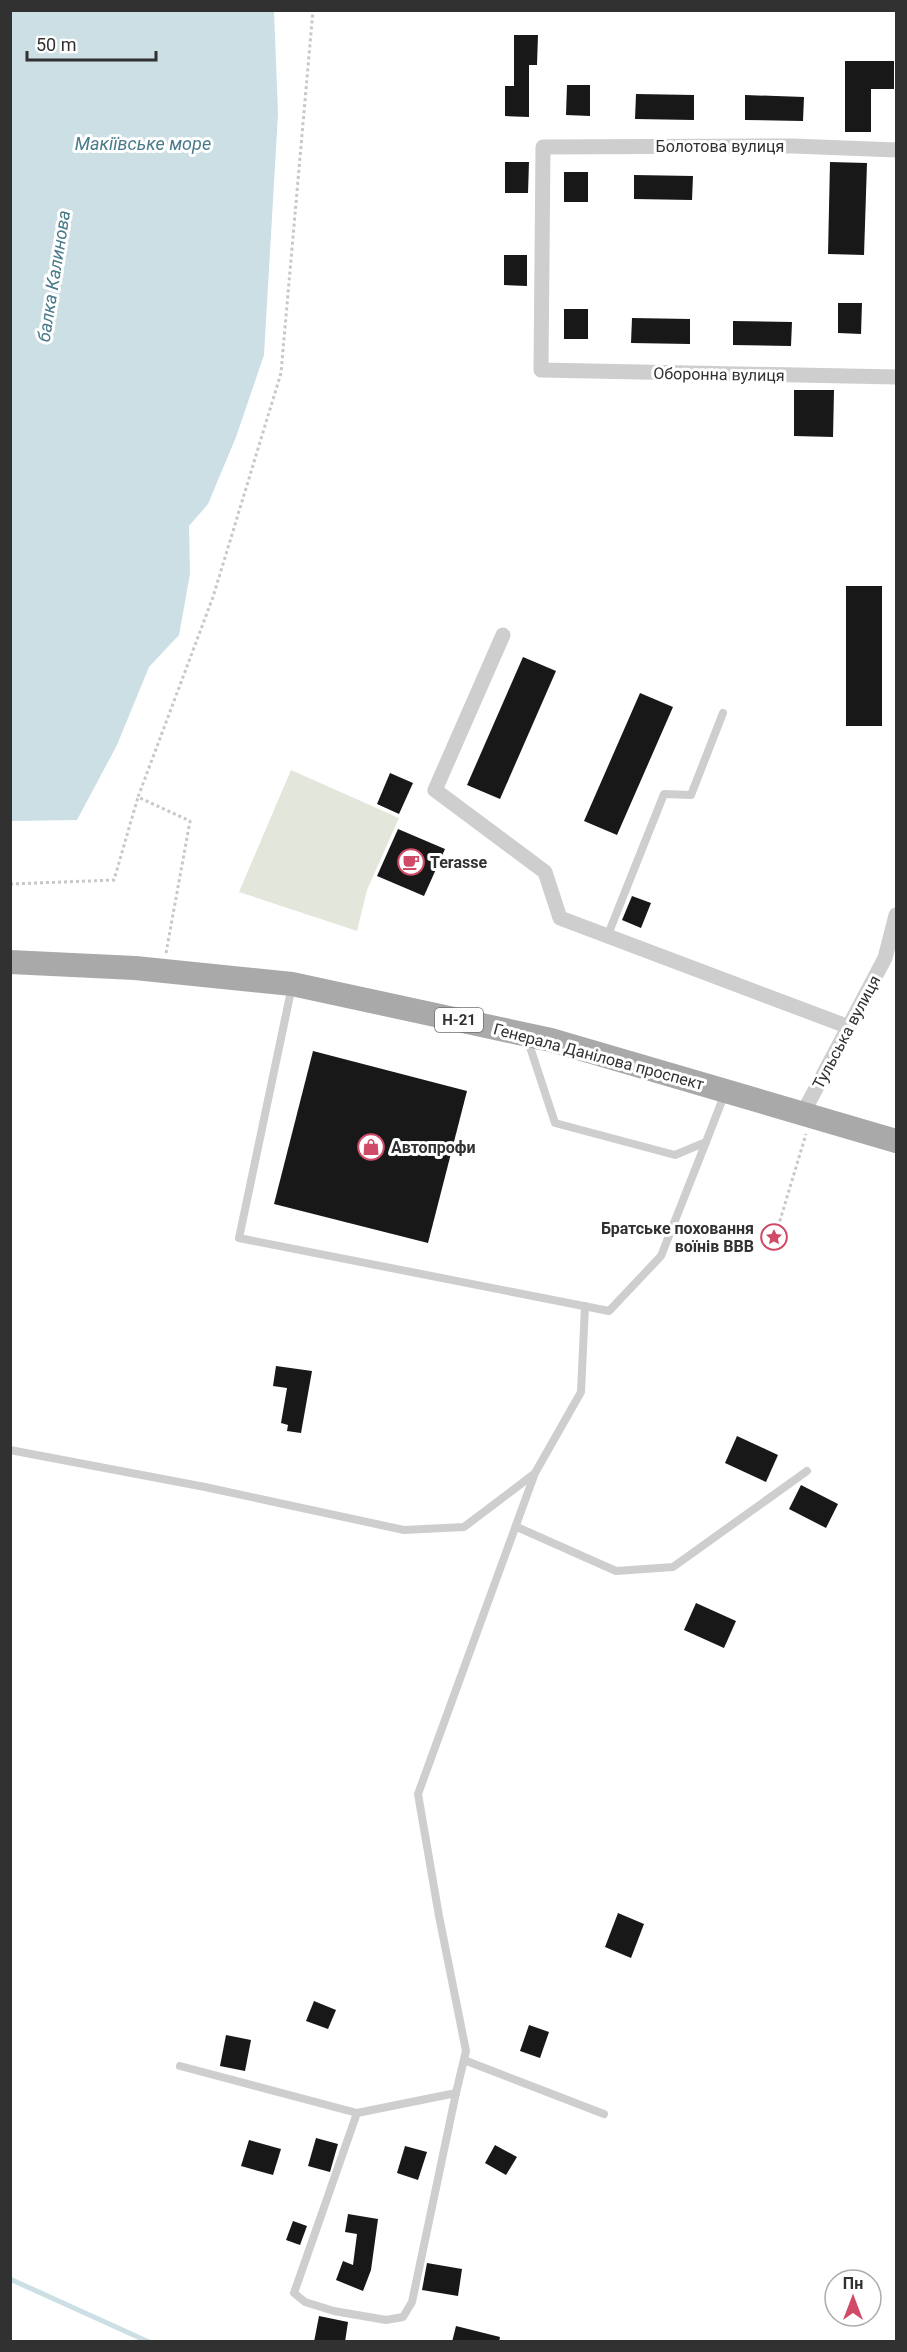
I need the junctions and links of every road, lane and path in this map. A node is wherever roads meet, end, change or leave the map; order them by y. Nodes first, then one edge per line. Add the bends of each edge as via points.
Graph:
1 (313, 10) edge
2 (897, 150) edge
3 (541, 370) joint
4 (897, 378) edge
5 (503, 635) dead end
6 (723, 713) dead end
7 (138, 797) junction
8 (10, 884) edge
9 (897, 915) edge
10 (607, 937) junction
11 (10, 962) edge
12 (163, 971) junction
13 (292, 984) junction
14 (849, 1027) junction
15 (526, 1034) junction
16 (726, 1090) junction
17 (808, 1114) junction
18 (897, 1141) edge
19 (706, 1142) junction
20 (778, 1227) dead end
21 (585, 1306) junction
22 (10, 1450) edge
23 (807, 1471) dead end
24 (535, 1473) junction
25 (517, 1527) junction
26 (464, 2060) junction
27 (180, 2066) dead end
28 (456, 2093) junction
29 (357, 2113) junction
30 (604, 2114) dead end

1 - 7 path via 281,373 213,597
2 - 3 street, Болотова вулиця via 793,146 543,147
3 - 4 street, Оборонна вулиця
5 - 10 street via 435,790 545,872 560,918
6 - 10 lane via 691,795 664,794
7 - 8 path via 114,880
7 - 12 path via 190,821
9 - 14 street, Тульська вулиця via 885,958
10 - 14 street
11 - 12 main road, Генерала Данілова проспект / Н-21
12 - 13 main road, Генерала Данілова проспект / Н-21
13 - 15 main road, Генерала Данілова проспект / Н-21
13 - 21 lane via 239,1238
14 - 17 street, Тульська вулиця
15 - 16 main road, Генерала Данілова проспект / Н-21
15 - 19 lane via 555,1123 675,1155
16 - 17 main road, Генерала Данілова проспект / Н-21
16 - 19 lane
17 - 18 main road, Генерала Данілова проспект / Н-21
17 - 20 path
19 - 21 lane via 661,1256 609,1311
21 - 24 lane via 581,1392
22 - 24 lane via 404,1530 464,1527
23 - 25 lane via 673,1567 616,1571
24 - 25 lane
25 - 26 lane via 418,1794 466,2051
26 - 28 lane
26 - 30 lane
27 - 29 lane
28 - 29 lane
28 - 29 lane via 412,2301 403,2317 386,2320 334,2311 305,2302 294,2293

